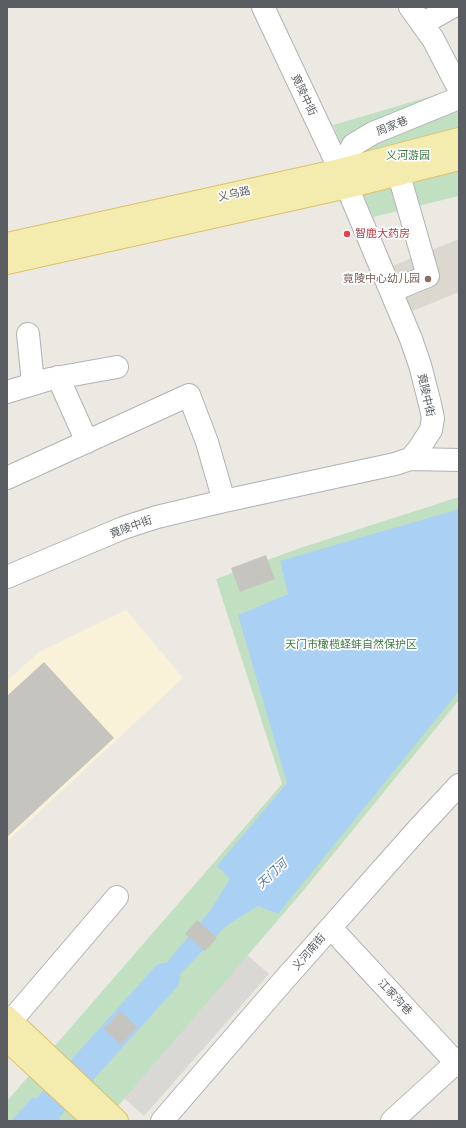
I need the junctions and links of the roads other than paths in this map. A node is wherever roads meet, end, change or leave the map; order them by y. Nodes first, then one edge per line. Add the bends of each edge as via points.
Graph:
1 (263, 7) edge
2 (410, 7) edge
3 (452, 7) edge
4 (422, 24) junction
5 (459, 89) edge
6 (459, 98) edge
7 (459, 139) edge
8 (459, 159) edge
9 (399, 175) junction
10 (343, 179) junction
11 (7, 244) edge
12 (7, 263) edge
13 (391, 291) junction
14 (28, 334) dead end
15 (117, 367) dead end
16 (58, 377) junction
17 (33, 383) junction
18 (7, 392) edge
19 (87, 442) junction
20 (410, 459) junction
21 (459, 460) edge
22 (7, 478) edge
23 (224, 501) junction
24 (7, 577) edge
25 (459, 785) edge
26 (117, 897) dead end
27 (331, 928) junction
28 (8, 1026) edge
29 (35, 1055) junction
30 (458, 1063) edge
31 (95, 1121) edge
32 (117, 1121) edge
33 (162, 1121) edge
34 (392, 1121) edge

1 - 10 street, 竟陵中街
2 - 4 street
3 - 4 street
4 - 5 street via 433,39
6 - 10 street, 周家巷 via 373,133 353,145
7 - 10 main road, 义乌路
8 - 9 main road, 义乌路
9 - 10 main road, 义乌路
9 - 13 street via 428,276
10 - 11 main road, 义乌路
10 - 12 main road, 义乌路
10 - 13 street, 竟陵中街
13 - 20 street, 竟陵中街 via 420,365 432,418 432,430
14 - 17 street
15 - 16 street
16 - 17 street
16 - 19 street
17 - 18 street
19 - 22 street
19 - 23 street via 189,395 207,442
20 - 21 street
20 - 23 street, 竟陵中街 via 380,468
23 - 24 street, 竟陵中街 via 140,522
25 - 27 street, 义河南街
26 - 28 street
27 - 30 street, 江家沟巷
27 - 33 street, 义河南街
28 - 29 main road
29 - 31 main road
29 - 32 main road
30 - 34 street

